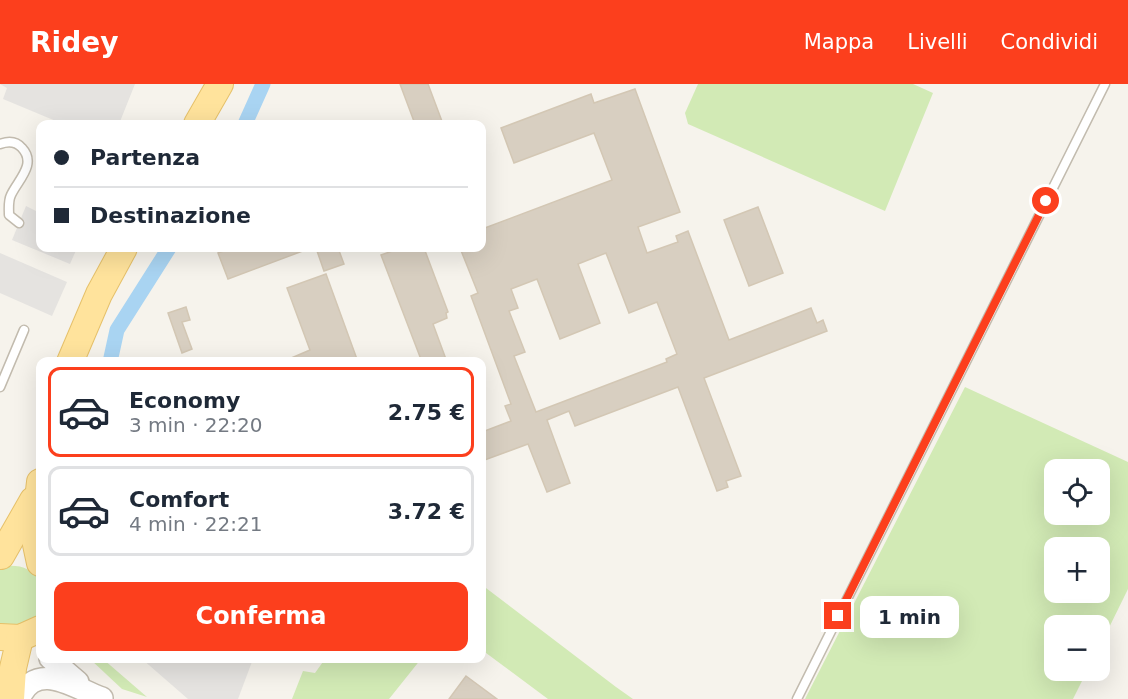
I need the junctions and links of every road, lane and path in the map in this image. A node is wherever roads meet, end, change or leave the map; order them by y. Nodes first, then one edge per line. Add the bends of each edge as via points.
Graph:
1 (220, 84) edge
2 (1105, 84) edge
3 (199, 120) edge
4 (0, 144) edge
5 (19, 224) dead end
6 (122, 252) edge
7 (24, 330) dead end
8 (72, 357) edge
9 (0, 387) edge
10 (36, 492) edge
11 (36, 516) edge
12 (36, 545) edge
13 (1, 556) edge
14 (36, 561) edge
15 (25, 638) edge
16 (56, 663) edge
17 (75, 663) edge
18 (10, 699) edge
19 (19, 699) edge
20 (102, 699) edge
21 (797, 699) edge

1 - 3 main road
2 - 21 lane
4 - 5 lane via 19,144 27,153 28,165 10,197 9,215
6 - 8 main road
7 - 9 lane
10 - 13 main road
11 - 12 main road
13 - 14 main road via 19,555
15 - 18 main road via 13,672
16 - 20 street
17 - 20 street
19 - 20 street via 30,683 48,678 60,679

